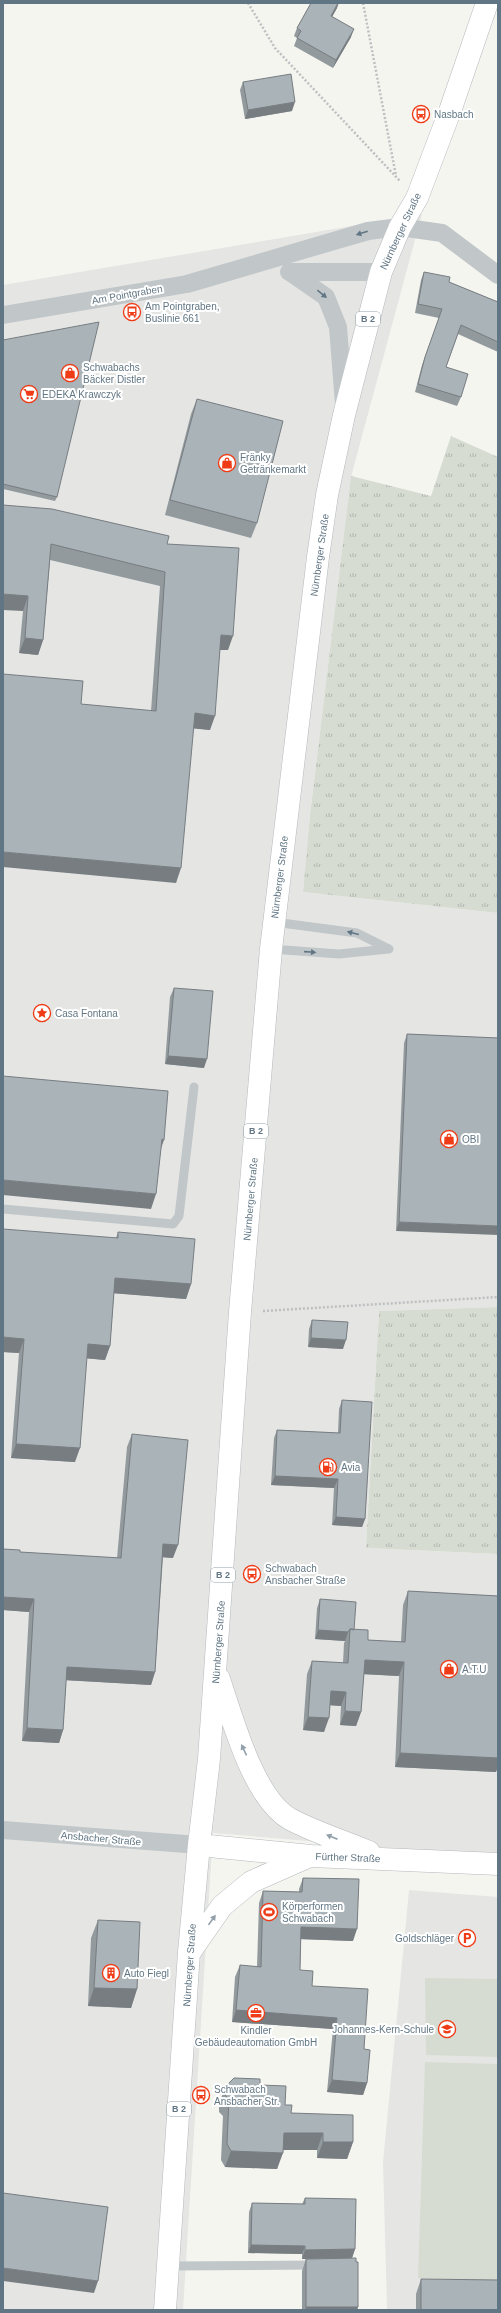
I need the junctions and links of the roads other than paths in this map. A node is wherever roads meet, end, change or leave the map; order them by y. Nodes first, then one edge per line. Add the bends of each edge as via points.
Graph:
1 (487, 3) edge
2 (400, 227) junction
3 (250, 267) junction
4 (290, 272) junction
5 (381, 272) junction
6 (498, 275) edge
7 (3, 315) edge
8 (344, 415) junction
9 (274, 922) junction
10 (271, 949) junction
11 (194, 1086) dead end
12 (3, 1209) edge
13 (216, 1668) junction
14 (3, 1830) edge
15 (198, 1845) junction
16 (311, 1856) junction
17 (381, 1857) junction
18 (498, 1864) edge
19 (189, 1952) junction
20 (327, 2264) edge
21 (168, 2266) junction
22 (165, 2310) edge

1 - 2 main road, Nürnberger Straße / B 2 via 417,198
2 -> 3 street, Am Pointgraben via 368,231
2 - 5 main road, Nürnberger Straße / B 2
2 - 6 street, Am Pointgraben via 442,233
3 - 4 street, Am Pointgraben
3 - 7 street, Am Pointgraben via 187,284
4 - 5 street, Am Pointgraben
4 -> 8 street, Am Pointgraben via 326,297 338,327
5 - 8 main road, Nürnberger Straße / B 2
8 - 9 main road, Nürnberger Straße / B 2 via 327,495 318,558
9 - 10 main road, Nürnberger Straße / B 2
10 -> 9 lane via 339,954 389,949 357,933
10 - 13 main road, Nürnberger Straße / B 2 via 240,1312
11 - 12 lane via 179,1216 173,1224
13 - 15 main road, Nürnberger Straße / B 2 via 209,1759
17 -> 13 main road via 289,1818 263,1792 239,1739
14 - 15 street, Ansbacher Straße
15 - 16 main road, Fürther Straße
15 - 19 main road, Nürnberger Straße / B 2
16 - 17 main road, Fürther Straße
19 -> 16 main road via 222,1906 251,1882
17 - 18 main road, Fürther Straße
19 - 21 main road, Nürnberger Straße / B 2
20 - 21 lane
21 - 22 main road, Nürnberger Straße / B 2

